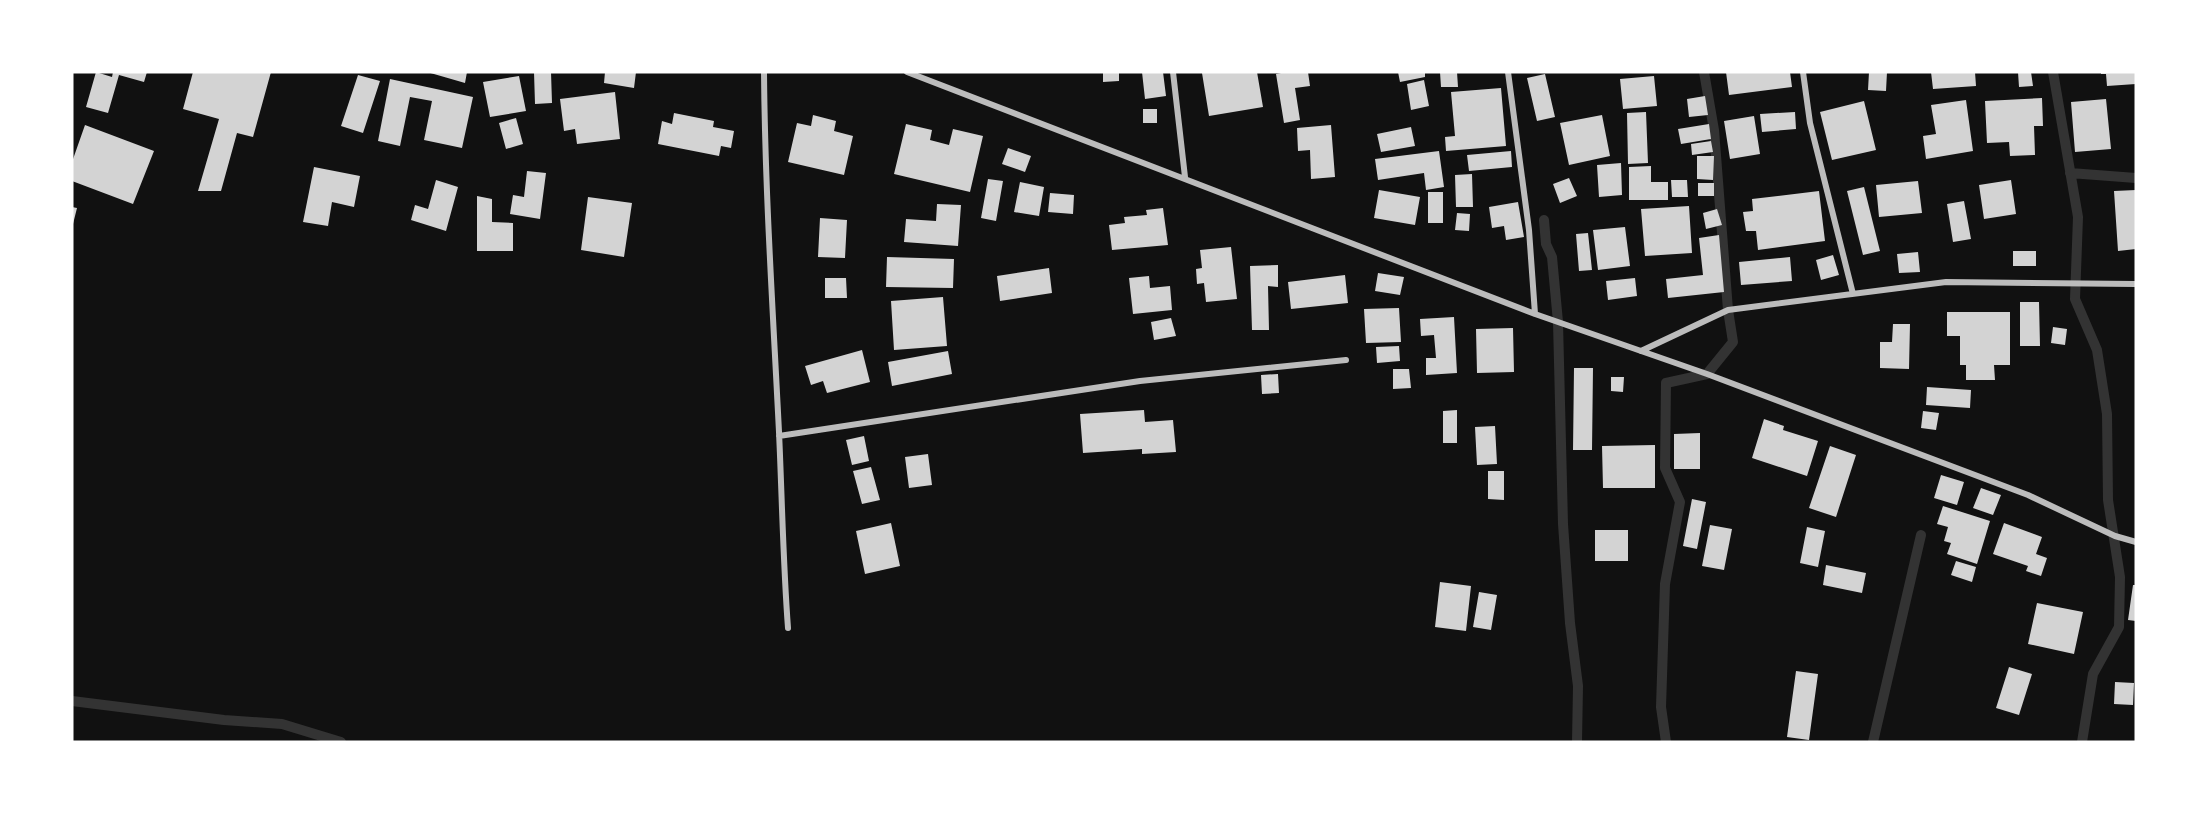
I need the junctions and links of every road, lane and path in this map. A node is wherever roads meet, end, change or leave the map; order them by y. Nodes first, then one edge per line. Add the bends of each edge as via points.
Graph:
1 (764, 72) edge
2 (907, 72) edge
3 (1173, 72) edge
4 (1508, 72) edge
5 (1803, 72) edge
6 (1185, 177) junction
7 (2136, 284) edge
8 (1853, 294) junction
9 (1535, 314) junction
10 (1641, 351) junction
11 (1346, 360) dead end
12 (779, 436) junction
13 (2136, 542) edge
14 (788, 628) dead end

1 - 12 street
2 - 6 street
3 - 6 street
4 - 9 street via 1529,230
5 - 8 street via 1810,123
6 - 9 street
7 - 8 street via 1946,282
8 - 10 street via 1728,310
9 - 10 street
10 - 13 street via 2028,495
11 - 12 street via 1140,381
12 - 14 street

